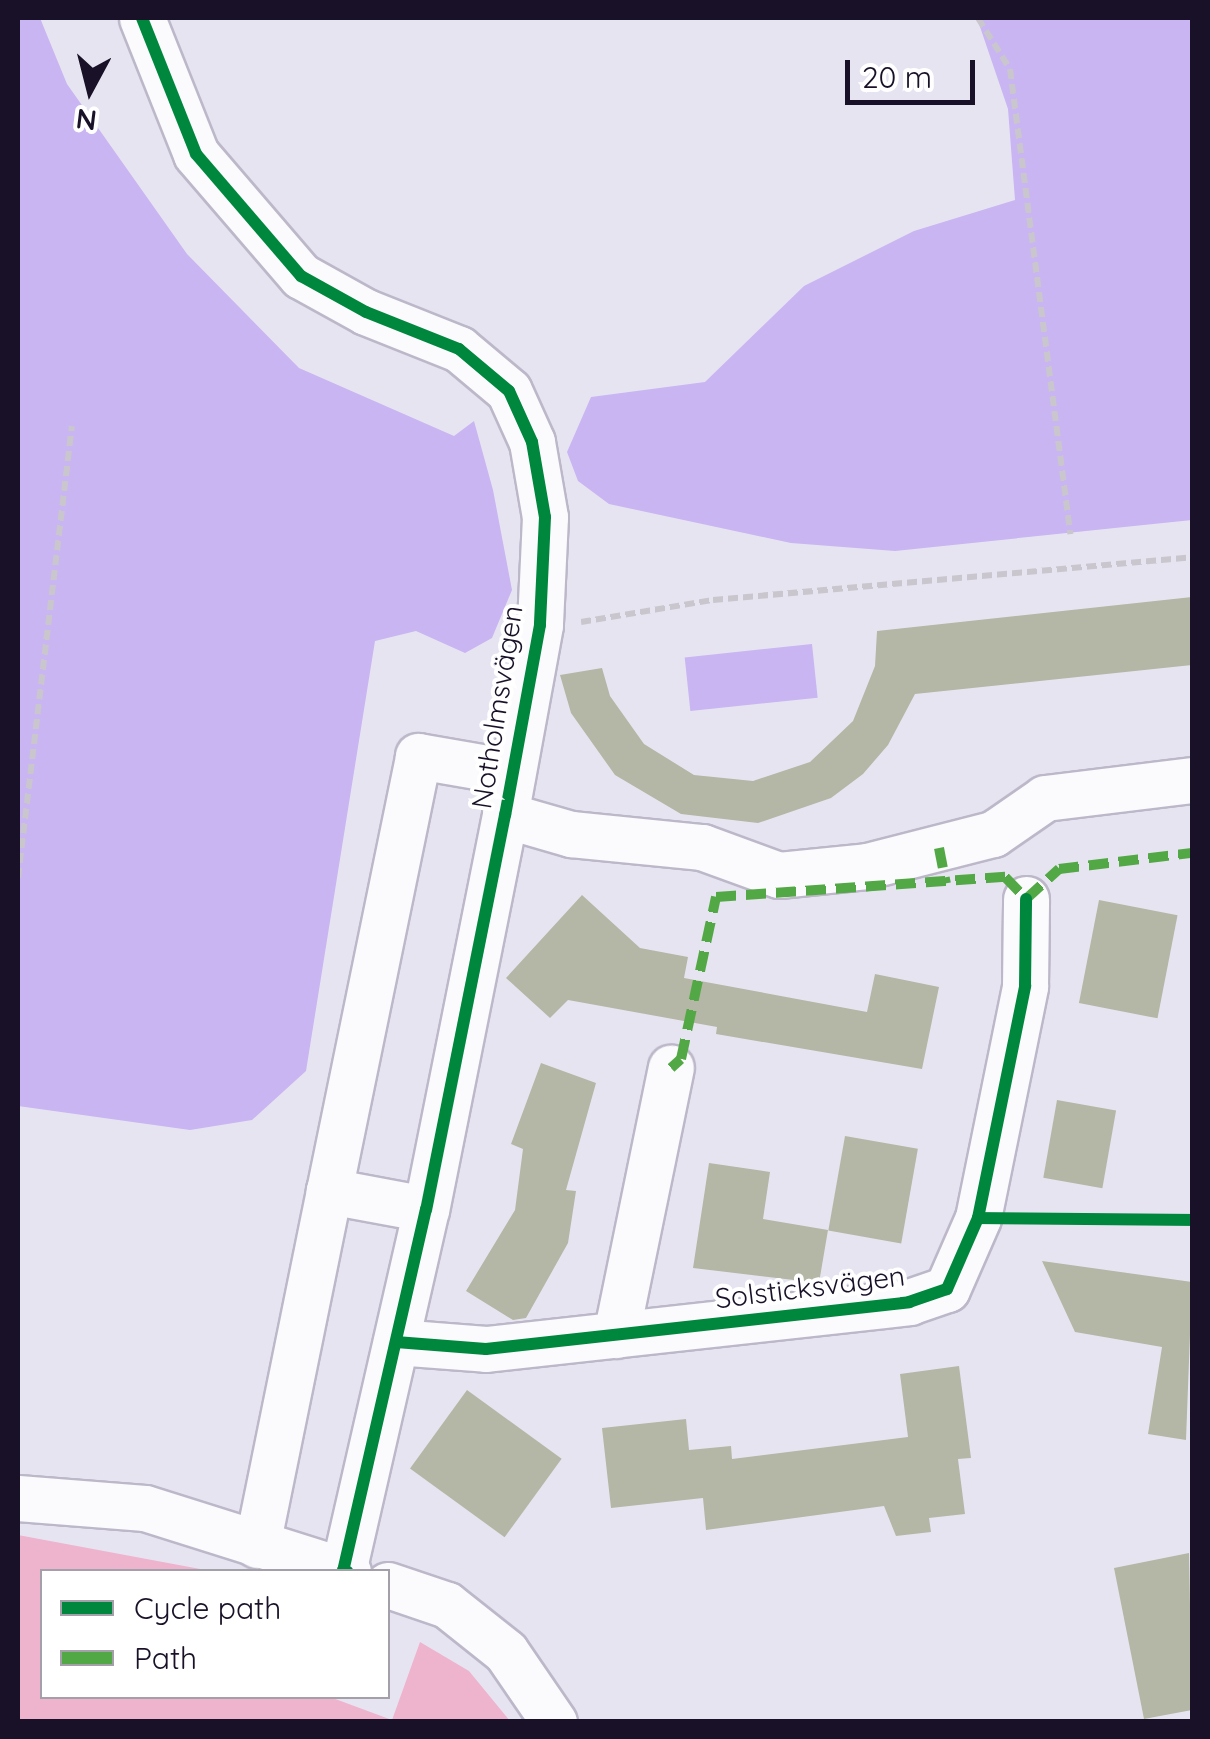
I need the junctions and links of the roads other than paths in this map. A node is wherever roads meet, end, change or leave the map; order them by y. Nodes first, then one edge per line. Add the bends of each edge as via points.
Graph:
1 (142, 18) edge
2 (1192, 780) edge
3 (508, 794) junction
4 (1026, 898) dead end
5 (671, 1068) dead end
6 (329, 1191) junction
7 (426, 1208) junction
8 (616, 1336) junction
9 (396, 1342) junction
10 (18, 1498) edge
11 (257, 1545) junction
12 (339, 1569) edge
13 (346, 1569) edge
14 (390, 1586) edge
15 (554, 1722) edge

1 - 3 street, Notholmsvägen via 196,154 301,276 366,312 459,349 509,391 532,442 545,517 540,624
2 - 3 street via 1045,798 993,834 867,866 779,875 702,847 570,834
3 - 6 street via 418,756
3 - 7 street, Notholmsvägen
4 - 8 street, Solsticksvägen via 1025,986 986,1180 972,1244 946,1290 909,1302
5 - 8 street
6 - 7 street
6 - 11 street
7 - 9 street, Notholmsvägen
8 - 9 street, Solsticksvägen via 486,1350
9 - 13 street, Notholmsvägen
10 - 11 street via 145,1508
11 - 12 street
14 - 15 street via 446,1605 506,1652

